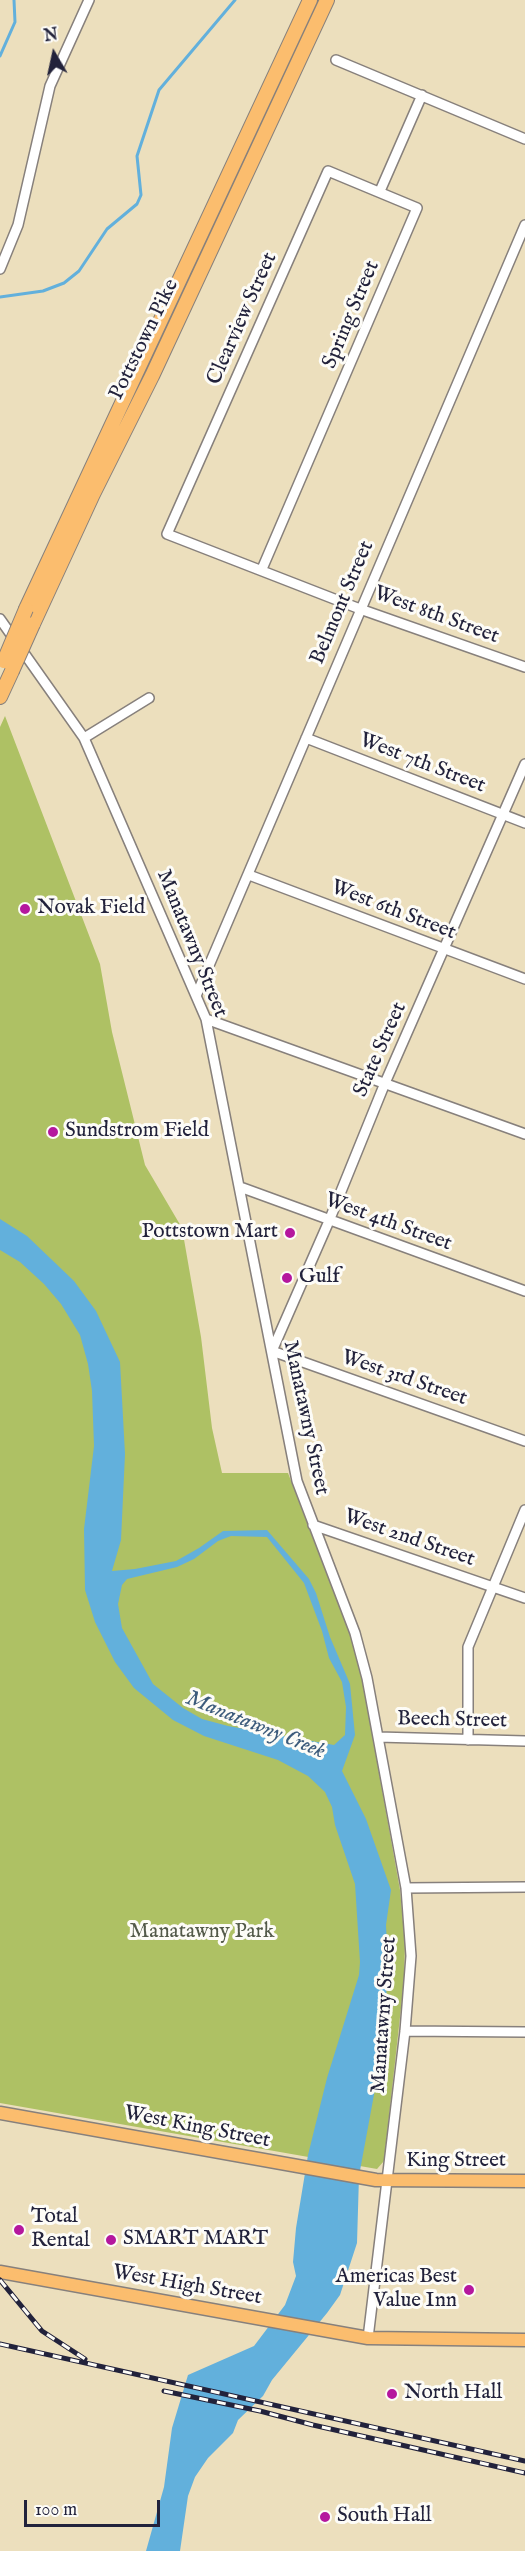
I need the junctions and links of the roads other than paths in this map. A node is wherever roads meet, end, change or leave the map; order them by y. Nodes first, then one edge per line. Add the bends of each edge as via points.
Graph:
1 (89, 0) edge
2 (310, 0) edge
3 (327, 0) edge
4 (336, 60) dead end
5 (422, 95) junction
6 (525, 139) edge
7 (380, 191) junction
8 (525, 225) edge
9 (0, 269) edge
10 (167, 534) joint
11 (262, 569) junction
12 (360, 609) junction
13 (0, 619) edge
14 (5, 667) edge
15 (525, 667) edge
16 (0, 697) edge
17 (148, 698) dead end
18 (84, 738) junction
19 (306, 738) junction
20 (525, 764) edge
21 (503, 816) junction
22 (525, 823) edge
23 (249, 875) junction
24 (444, 950) junction
25 (525, 979) edge
26 (196, 996) junction
27 (206, 1019) junction
28 (385, 1083) junction
29 (525, 1134) edge
30 (240, 1187) junction
31 (329, 1221) junction
32 (525, 1291) edge
33 (272, 1351) junction
34 (525, 1441) edge
35 (525, 1510) edge
36 (313, 1525) junction
37 (494, 1587) junction
38 (525, 1598) edge
39 (378, 1737) junction
40 (468, 1740) junction
41 (525, 1741) edge
42 (525, 1887) edge
43 (406, 1888) junction
44 (405, 2031) junction
45 (525, 2032) edge
46 (0, 2113) edge
47 (381, 2181) junction
48 (525, 2181) edge
49 (0, 2272) edge
50 (368, 2338) junction
51 (525, 2340) edge

1 - 9 street via 50,86 18,225
2 - 14 highway, Pottstown Pike, bridge via 26,609
3 - 14 highway, Pottstown Pike, bridge via 33,624
4 - 5 street
5 - 6 street
5 - 7 street
7 - 10 street, Clearview Street via 328,171
7 - 11 street, Spring Street via 417,208
8 - 12 street, Belmont Street
10 - 11 street, West 8th Street
11 - 12 street, West 8th Street
12 - 15 street, West 8th Street
12 - 19 street, Belmont Street
13 - 18 street, Manatawny Street
14 - 16 highway, Pottstown Pike
17 - 18 street
18 - 26 street, Manatawny Street
19 - 21 street, West 7th Street
19 - 23 street, Belmont Street
20 - 21 street, State Street
21 - 22 street, West 7th Street
21 - 24 street, State Street
23 - 24 street, West 6th Street
23 - 26 street, Belmont Street
24 - 25 street, West 6th Street
24 - 28 street, State Street
26 - 27 street, Manatawny Street
27 - 28 street
27 - 30 street, Manatawny Street
28 - 29 street
28 - 31 street, State Street
30 - 31 street, West 4th Street
30 - 33 street, Manatawny Street
31 - 32 street, West 4th Street
31 - 33 street, State Street
33 - 34 street, West 3rd Street
33 - 36 street, Manatawny Street via 297,1481
35 - 37 street
36 - 37 street, West 2nd Street
36 - 39 street, Manatawny Street via 363,1656
37 - 38 street, West 2nd Street
37 - 40 street via 468,1647
39 - 40 street, Beech Street
39 - 43 street, Manatawny Street
40 - 41 street, Beech Street
42 - 43 street
43 - 44 street, Manatawny Street via 411,1956
44 - 45 street
44 - 47 street, Manatawny Street
46 - 47 main road, West King Street
47 - 48 main road, King Street
47 - 50 street, Manatawny Street
49 - 50 main road, West High Street
50 - 51 main road, West High Street

